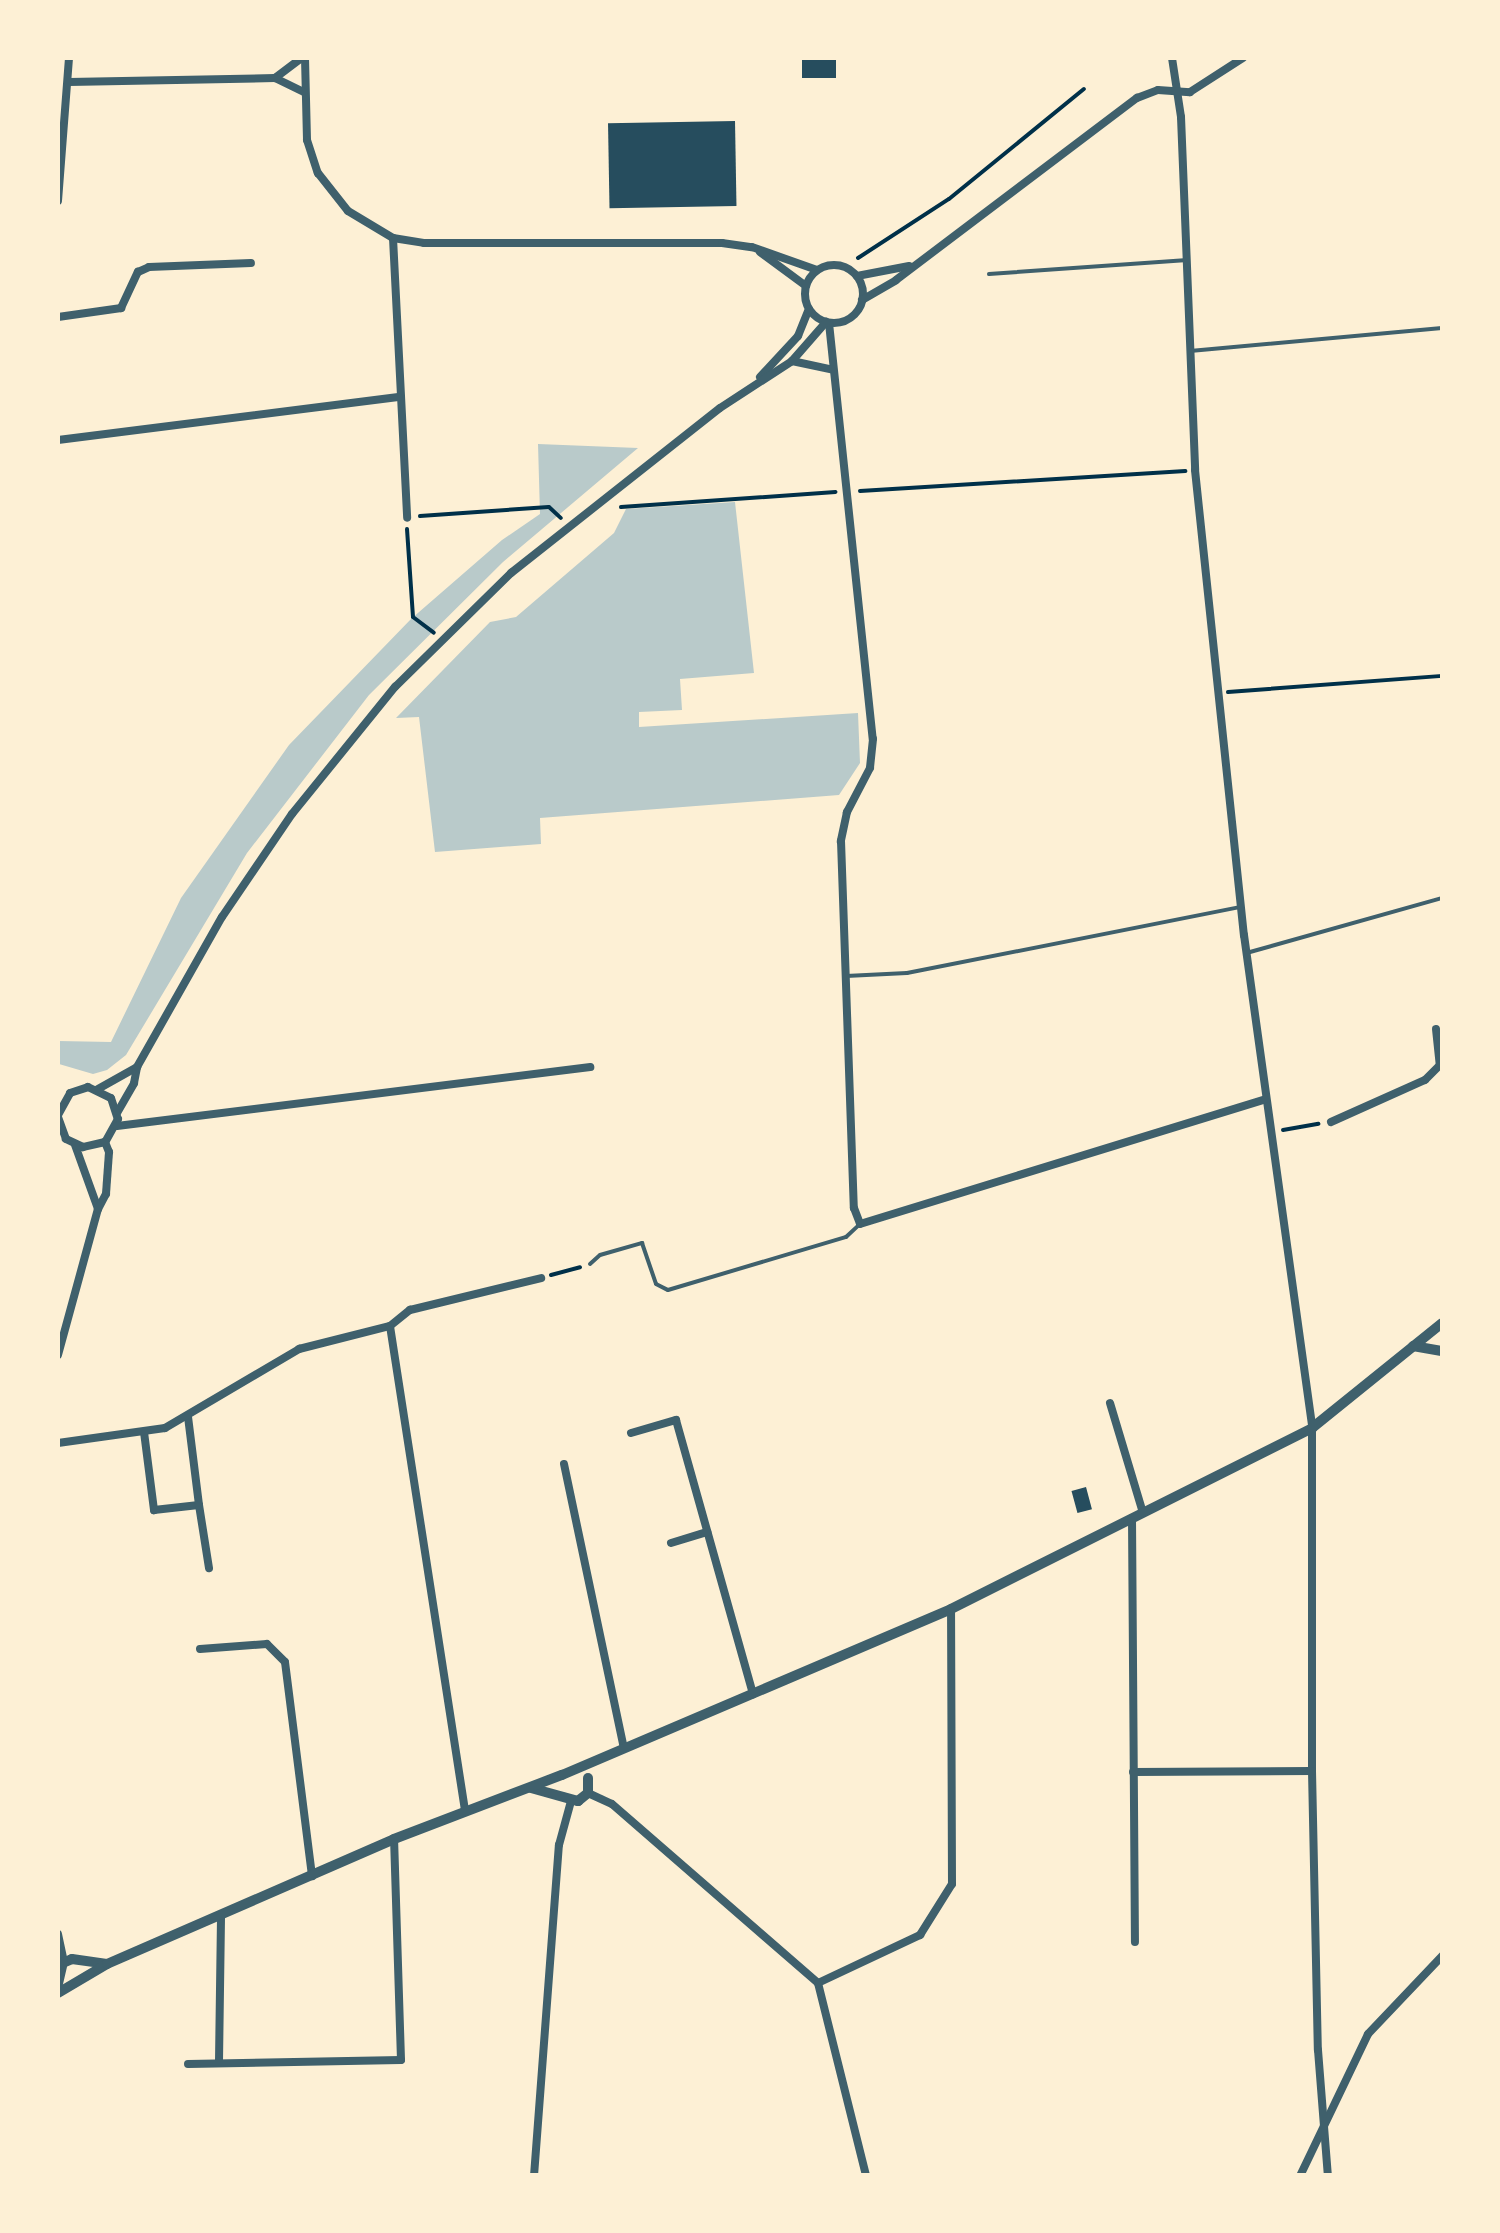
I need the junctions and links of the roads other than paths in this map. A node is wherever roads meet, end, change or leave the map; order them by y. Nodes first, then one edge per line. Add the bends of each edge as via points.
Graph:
1 (69, 58) edge
2 (303, 58) edge
3 (1172, 58) edge
4 (1243, 58) edge
5 (275, 78) junction
6 (69, 82) junction
7 (304, 92) junction
8 (1178, 92) junction
9 (58, 200) edge
10 (393, 238) junction
11 (752, 247) junction
12 (1188, 260) junction
13 (251, 263) dead end
14 (913, 265) junction
15 (817, 270) junction
16 (989, 274) dead end
17 (857, 276) junction
18 (806, 286) junction
19 (862, 300) junction
20 (809, 309) junction
21 (58, 317) edge
22 (828, 322) junction
23 (1442, 328) edge
24 (1190, 351) junction
25 (792, 361) junction
26 (831, 369) junction
27 (757, 380) junction
28 (398, 396) junction
29 (58, 440) edge
30 (406, 518) road end
31 (1442, 898) edge
32 (1240, 906) junction
33 (1246, 953) junction
34 (846, 976) junction
35 (1436, 1029) dead end
36 (1442, 1064) edge
37 (137, 1066) junction
38 (590, 1067) dead end
39 (98, 1089) junction
40 (1264, 1100) junction
41 (58, 1112) edge
42 (118, 1113) junction
43 (1332, 1122) road end
44 (117, 1126) junction
45 (105, 1142) junction
46 (75, 1144) junction
47 (98, 1209) junction
48 (860, 1224) junction
49 (590, 1264) road end
50 (541, 1278) road end
51 (1442, 1323) edge
52 (390, 1326) junction
53 (1412, 1346) junction
54 (1442, 1350) edge
55 (58, 1356) edge
56 (1110, 1403) dead end
57 (188, 1417) junction
58 (1312, 1428) junction
59 (144, 1432) junction
60 (632, 1433) dead end
61 (58, 1443) edge
62 (564, 1464) dead end
63 (199, 1504) junction
64 (1138, 1516) junction
65 (707, 1532) junction
66 (672, 1543) dead end
67 (209, 1568) dead end
68 (951, 1609) junction
69 (200, 1649) dead end
70 (753, 1694) junction
71 (624, 1748) junction
72 (608, 1756) junction
73 (1312, 1771) junction
74 (567, 1772) junction
75 (1133, 1772) junction
76 (588, 1778) junction
77 (523, 1789) junction
78 (588, 1793) junction
79 (567, 1799) junction
80 (465, 1810) junction
81 (394, 1839) junction
82 (312, 1876) junction
83 (221, 1916) junction
84 (58, 1934) edge
85 (1135, 1942) dead end
86 (1442, 1956) edge
87 (61, 1963) edge
88 (106, 1964) junction
89 (818, 1983) junction
90 (58, 1990) edge
91 (218, 2061) junction
92 (188, 2064) dead end
93 (1324, 2119) junction
94 (534, 2176) edge
95 (866, 2176) edge
96 (1300, 2176) edge
97 (1328, 2176) edge

1 - 6 street
2 - 5 street
2 - 7 street
3 - 8 street
4 - 8 street via 1190,92
5 - 6 street
5 - 7 street
6 - 9 street
7 - 10 street via 307,140 326,186 365,224
8 - 12 street
8 - 14 street via 1137,98
10 - 11 street
10 - 28 street
11 - 15 street
11 - 18 street
12 - 16 lane
12 - 24 street
13 - 21 street via 149,266 138,272 121,308
14 - 17 street
14 - 19 street
15 - 17 street via 834,265
15 - 18 street
17 - 19 street
18 - 20 street
19 - 22 street via 850,318
20 - 22 street
20 - 27 street via 798,336
22 - 25 street
22 - 26 street
23 - 24 lane
24 - 32 street via 1194,470
25 - 26 street
25 - 27 street
26 - 34 street via 872,739 870,768 846,812 841,841
27 - 37 street via 511,573 395,688 254,868
28 - 29 street
28 - 30 street
31 - 33 lane
32 - 33 street
32 - 34 lane via 906,973
33 - 40 street
34 - 48 street via 854,1208
35 - 36 street
36 - 43 street via 1425,1080
37 - 39 street
37 - 42 street
38 - 44 street
39 - 41 street via 78,1088
39 - 42 street
40 - 48 street
40 - 58 street
41 - 46 street via 60,1130
42 - 44 street
44 - 45 street
45 - 46 street
45 - 47 street via 106,1194
46 - 47 street
47 - 55 street
48 - 49 lane via 846,1236 668,1290 656,1284 642,1243
50 - 52 street via 410,1310
51 - 53 street
52 - 57 street via 299,1348
52 - 80 street
53 - 54 street
53 - 58 street
56 - 64 street
57 - 59 street
57 - 63 street
58 - 64 street
58 - 73 street
59 - 61 street
59 - 63 street via 154,1510
60 - 65 street via 676,1420
62 - 71 street
63 - 67 street
64 - 68 street
64 - 75 street
65 - 66 street
65 - 70 street
68 - 70 street
68 - 89 street via 952,1884 920,1935
69 - 82 street via 266,1644 285,1662
70 - 71 street
71 - 72 street
72 - 74 street
72 - 76 street
73 - 75 street
73 - 93 street
74 - 76 street
74 - 77 street
74 - 79 street via 558,1789
75 - 85 street
76 - 78 street
77 - 79 street via 548,1789
77 - 80 street
78 - 79 street
78 - 89 street via 612,1804
79 - 94 street
80 - 81 street
81 - 82 street
81 - 91 street via 401,2060
82 - 83 street
83 - 88 street
83 - 91 street
84 - 87 street
86 - 93 street via 1368,2034
87 - 88 street
87 - 90 street
88 - 90 street
89 - 95 street
91 - 92 street
93 - 96 street
93 - 97 street

